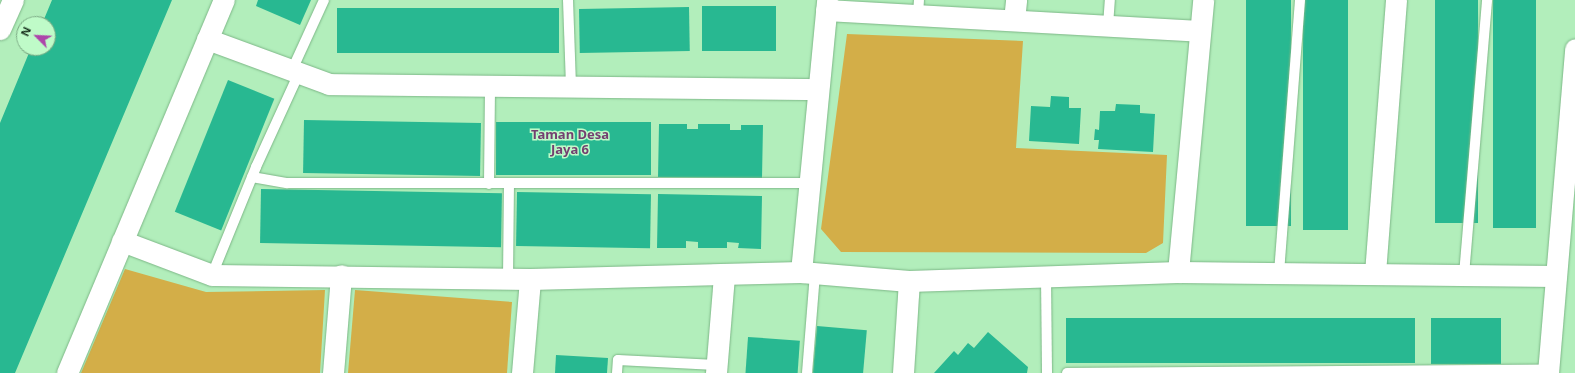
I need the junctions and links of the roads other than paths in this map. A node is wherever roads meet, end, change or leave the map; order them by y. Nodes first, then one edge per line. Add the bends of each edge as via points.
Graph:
1 (12, 0) edge
2 (224, 0) edge
3 (324, 0) edge
4 (568, 0) edge
5 (1110, 0) edge
6 (1202, 0) edge
7 (1300, 0) edge
8 (1396, 0) edge
9 (1487, 0) edge
10 (827, 5) edge
11 (918, 7) edge
12 (1015, 10) edge
13 (1108, 26) junction
14 (0, 29) edge
15 (1200, 31) junction
16 (207, 39) junction
17 (1575, 49) edge
18 (296, 72) junction
19 (490, 86) junction
20 (571, 86) junction
21 (818, 88) junction
22 (252, 177) junction
23 (809, 183) junction
24 (489, 184) junction
25 (509, 184) junction
26 (122, 241) junction
27 (1178, 272) junction
28 (808, 273) junction
29 (1279, 273) junction
30 (1375, 274) junction
31 (212, 275) junction
32 (341, 275) junction
33 (1464, 275) junction
34 (724, 276) junction
35 (1046, 276) junction
36 (1556, 276) junction
37 (508, 278) junction
38 (530, 279) junction
39 (909, 281) junction
40 (716, 369) edge
41 (1548, 371) edge
42 (67, 373) edge
43 (333, 373) edge
44 (522, 373) edge
45 (617, 373) edge
46 (807, 373) edge
47 (903, 373) edge
48 (1047, 373) edge
49 (1068, 373) edge

1 - 14 street
2 - 16 street
3 - 18 lane
4 - 20 lane
5 - 13 lane
6 - 15 street
7 - 29 lane
8 - 30 street
9 - 33 lane
10 - 11 street
10 - 21 street
11 - 12 street
12 - 13 street
13 - 15 street
15 - 27 street
16 - 18 street
16 - 26 street
17 - 36 street
18 - 19 street via 329,84
18 - 22 lane
19 - 20 street
19 - 24 lane
20 - 21 street
21 - 23 street
22 - 24 lane via 287,184
22 - 31 lane
23 - 25 lane
23 - 28 street
24 - 25 lane
25 - 37 lane
26 - 31 street
26 - 42 street
27 - 29 street
27 - 35 street
28 - 34 street
28 - 39 street
28 - 46 lane
29 - 30 street
30 - 33 street
31 - 32 street
32 - 37 street
32 - 43 street
33 - 36 street
34 - 38 street
34 - 40 street
35 - 39 street
35 - 48 lane
36 - 41 street
37 - 38 street
38 - 44 street
39 - 47 street
40 - 45 lane via 618,360
41 - 49 lane

